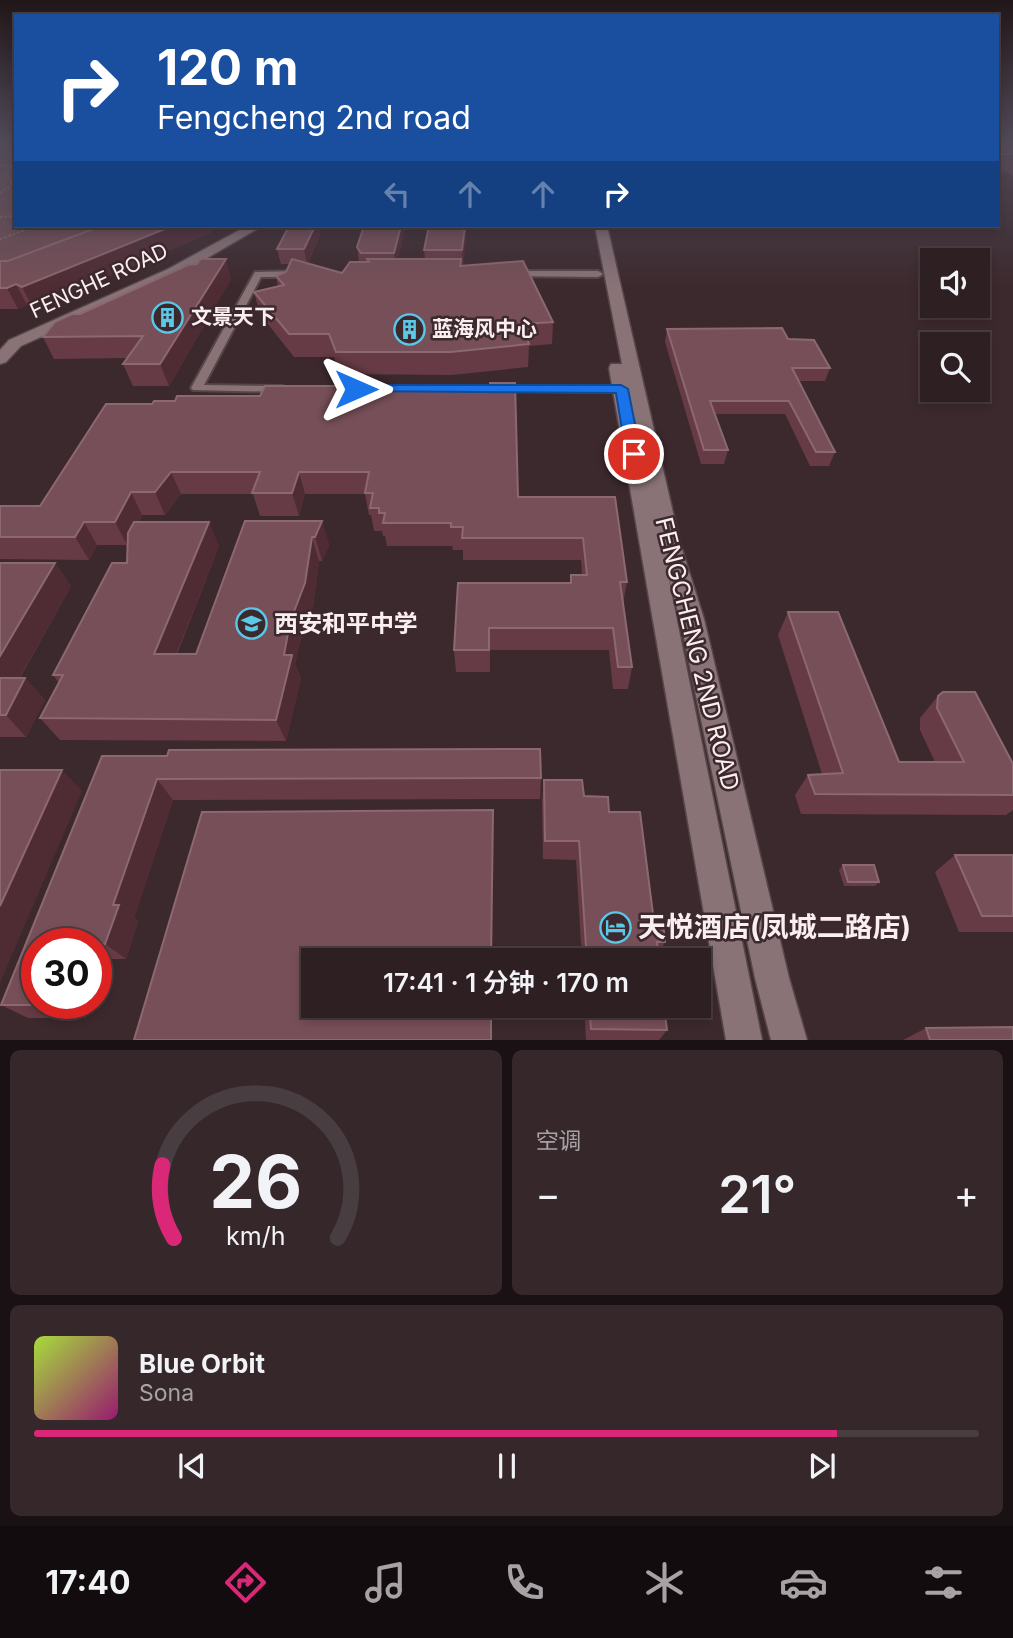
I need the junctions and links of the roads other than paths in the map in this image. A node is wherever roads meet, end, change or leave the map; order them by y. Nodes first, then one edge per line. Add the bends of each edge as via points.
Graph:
1 (253, 228) edge
2 (588, 228) edge
3 (601, 228) edge
4 (313, 274) edge
5 (503, 274) edge
6 (598, 274) junction
7 (7, 343) edge
8 (0, 359) edge
9 (293, 389) edge
10 (485, 389) edge
11 (621, 389) junction
12 (744, 1040) edge
13 (789, 1040) edge

1 - 7 main road, FENGHE ROAD via 173,272
2 - 6 main road, FENGCHENG 2ND ROAD
3 - 13 main road, FENGCHENG 2ND ROAD via 669,543 692,619
4 - 9 street via 258,274 197,388
5 - 6 street
6 - 11 main road, FENGCHENG 2ND ROAD
7 - 8 main road, FENGHE ROAD
10 - 11 street
11 - 12 main road, FENGCHENG 2ND ROAD

